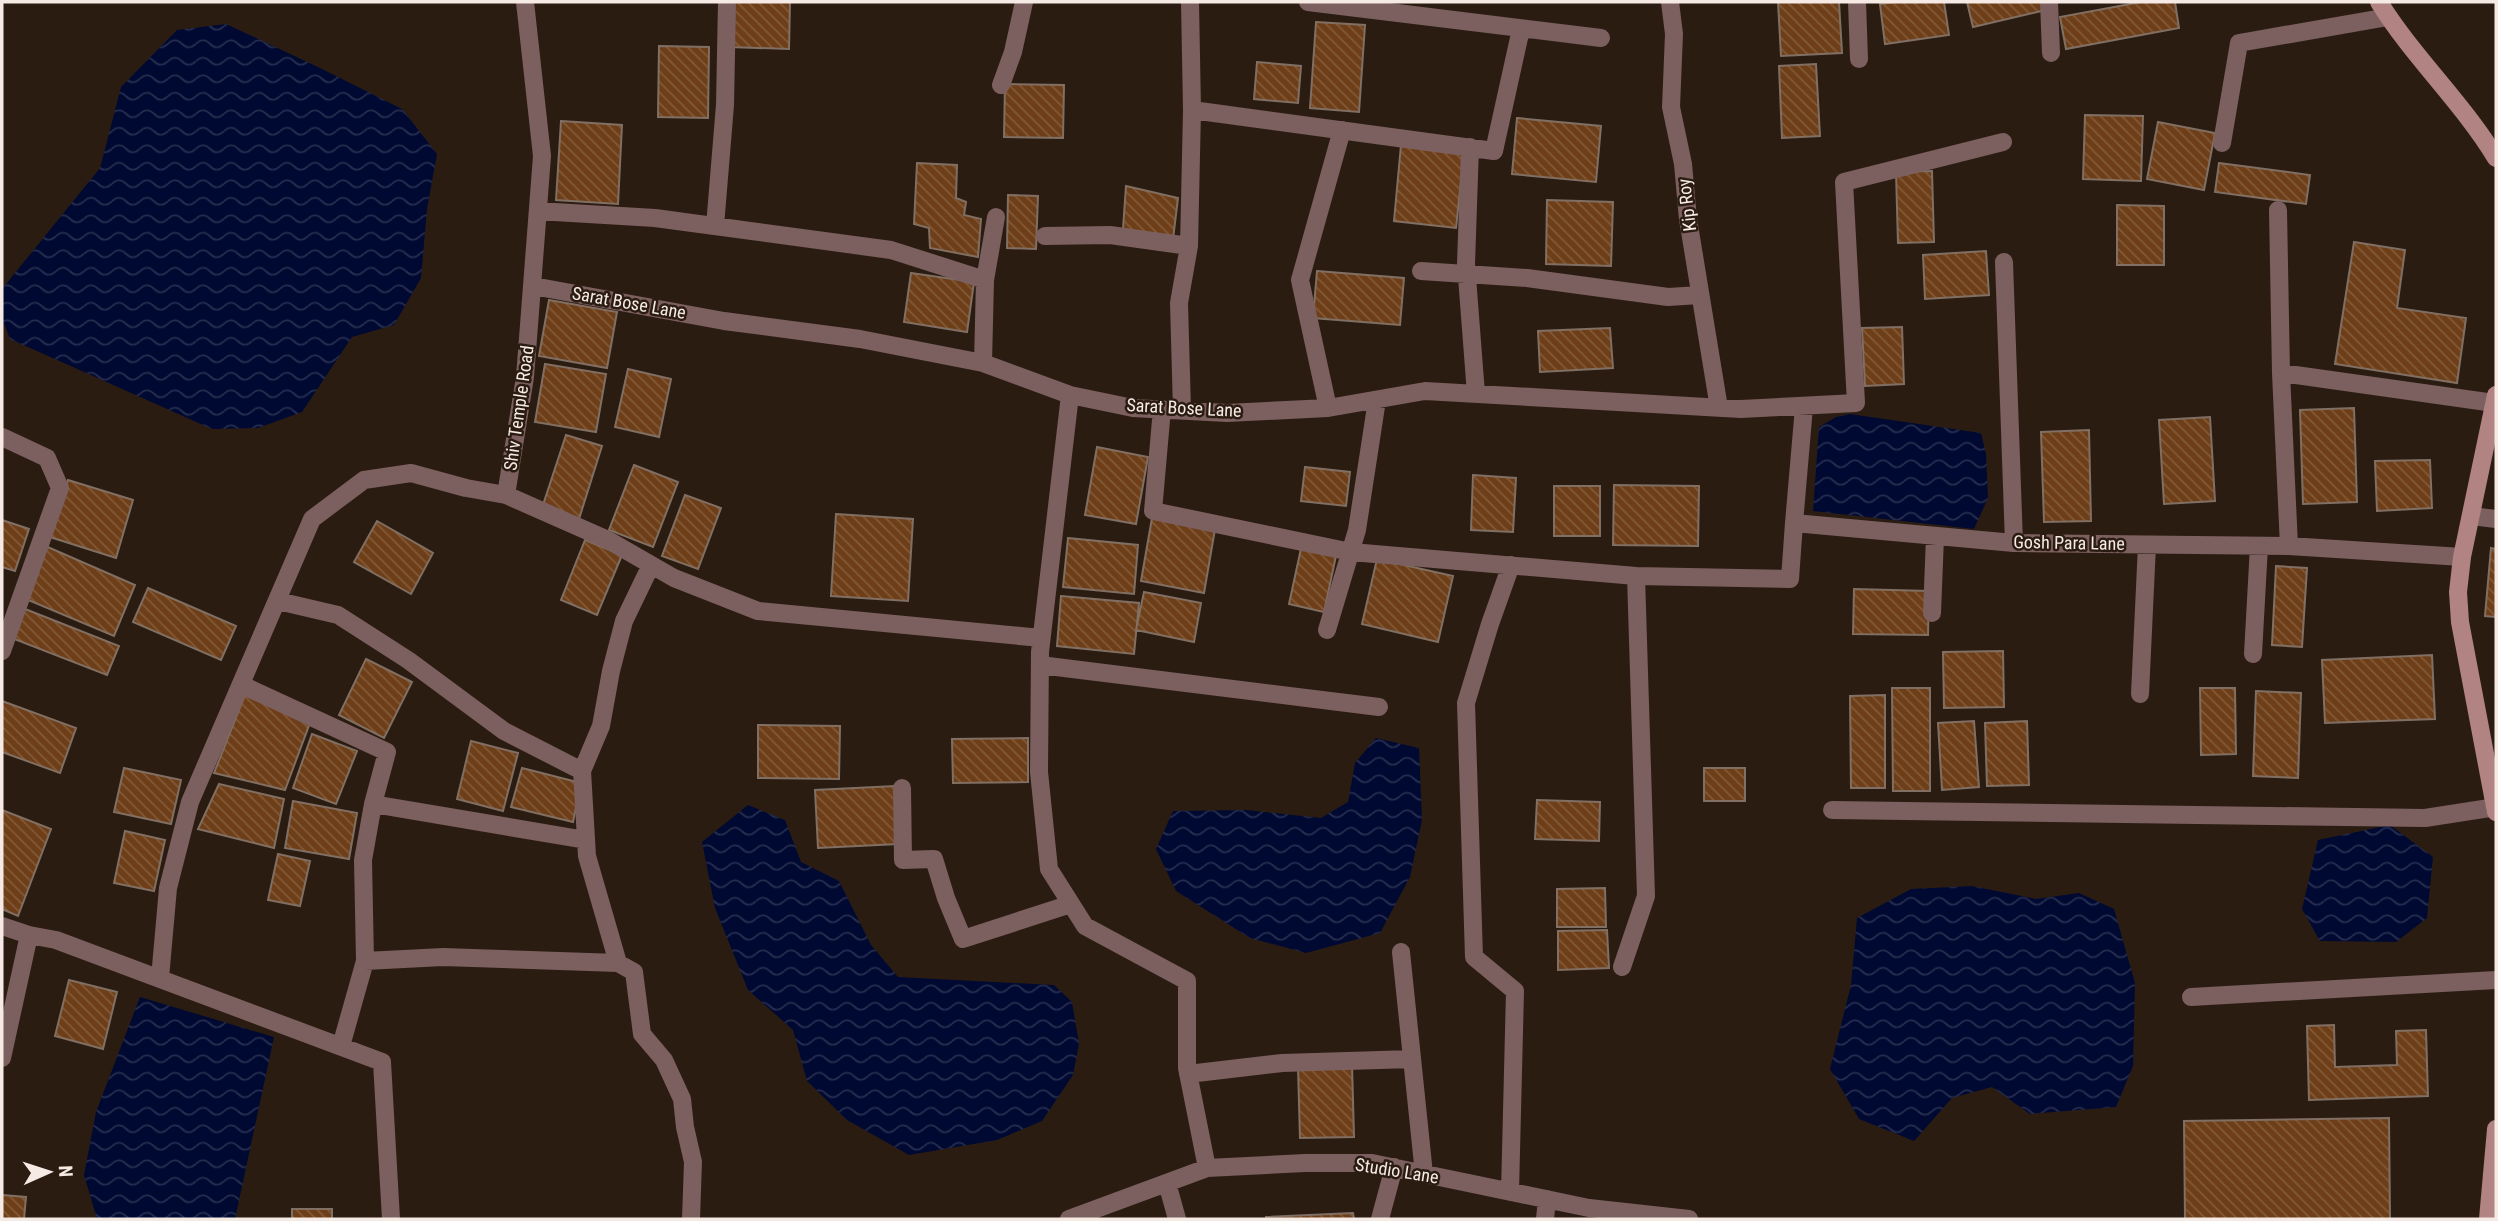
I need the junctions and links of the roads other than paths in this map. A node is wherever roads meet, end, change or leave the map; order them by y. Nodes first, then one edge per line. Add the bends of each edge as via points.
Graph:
1 (525, 2) edge
2 (727, 2) edge
3 (1024, 2) edge
4 (1190, 2) edge
5 (1308, 2) edge
6 (1671, 2) edge
7 (1857, 2) edge
8 (2049, 2) edge
9 (2383, 9) edge
10 (1521, 29) junction
11 (1601, 38) dead end
12 (2051, 53) dead end
13 (1859, 59) dead end
14 (1001, 85) dead end
15 (1192, 110) junction
16 (1342, 130) junction
17 (2003, 142) dead end
18 (2222, 143) dead end
19 (1470, 147) junction
20 (2496, 158) edge
21 (2278, 210) dead end
22 (538, 211) junction
23 (996, 217) dead end
24 (715, 226) junction
25 (1045, 236) dead end
26 (1189, 246) junction
27 (2004, 262) dead end
28 (1421, 271) dead end
29 (1466, 274) junction
30 (985, 280) junction
31 (533, 286) junction
32 (1700, 295) junction
33 (983, 363) junction
34 (2281, 373) junction
35 (1476, 394) junction
36 (1070, 395) junction
37 (1377, 400) junction
38 (1804, 407) junction
39 (1328, 408) junction
40 (1719, 408) junction
41 (1162, 409) junction
42 (2495, 409) edge
43 (1182, 410) junction
44 (2, 437) edge
45 (506, 495) junction
46 (2471, 516) junction
47 (2496, 519) edge
48 (1794, 523) junction
49 (1935, 537) junction
50 (2014, 543) junction
51 (2147, 545) junction
52 (2259, 546) junction
53 (2289, 546) junction
54 (1351, 552) junction
55 (2462, 557) junction
56 (650, 565) junction
57 (1511, 565) junction
58 (1636, 576) junction
59 (278, 601) junction
60 (1932, 613) dead end
61 (1327, 631) dead end
62 (1041, 638) junction
63 (2, 651) edge
64 (2253, 654) dead end
65 (1040, 665) junction
66 (242, 685) junction
67 (2140, 694) dead end
68 (1379, 708) dead end
69 (582, 771) junction
70 (902, 788) dead end
71 (373, 804) junction
72 (2496, 809) edge
73 (1832, 810) dead end
74 (586, 840) junction
75 (1071, 904) junction
76 (2, 926) edge
77 (29, 935) junction
78 (1401, 952) dead end
79 (365, 961) junction
80 (618, 964) junction
81 (1622, 967) dead end
82 (160, 978) junction
83 (2496, 980) edge
84 (2191, 997) dead end
85 (341, 1046) junction
86 (2, 1058) edge
87 (1412, 1059) junction
88 (1188, 1074) junction
89 (2496, 1129) edge
90 (1394, 1167) junction
91 (1207, 1168) junction
92 (1424, 1174) junction
93 (1167, 1183) junction
94 (1510, 1192) junction
95 (1547, 1199) junction
96 (391, 1219) edge
97 (691, 1219) edge
98 (1069, 1219) edge
99 (1177, 1219) edge
100 (1380, 1219) edge
101 (1545, 1219) edge
102 (1689, 1219) edge
103 (2488, 1219) edge

1 - 22 street, Shiv Temple Road via 542,156
2 - 24 street via 725,105
3 - 14 street
4 - 15 street
5 - 10 street
6 - 32 street, Kip Roy via 1671,107
7 - 13 street
8 - 12 street
9 - 18 street via 2239,43
9 - 20 street via 2480,131
10 - 11 street
10 - 19 street via 1494,151
15 - 16 street
15 - 26 street
16 - 19 street
16 - 39 street via 1300,279
17 - 38 street, Sarat Bose Lane via 1844,182 1856,403
19 - 29 street
21 - 34 street
22 - 24 street
22 - 31 street, Shiv Temple Road
23 - 30 street
24 - 30 street via 891,250
25 - 26 street via 1110,235
26 - 43 street via 1179,303
27 - 50 street
28 - 29 street
29 - 32 street via 1668,296
29 - 35 street
30 - 33 street
31 - 33 street, Sarat Bose Lane
31 - 45 street, Shiv Temple Road via 525,377
32 - 40 street, Kip Roy
33 - 36 street, Sarat Bose Lane
34 - 42 street
34 - 53 street
35 - 37 street, Sarat Bose Lane via 1425,391
35 - 40 street, Sarat Bose Lane
36 - 41 street, Sarat Bose Lane
36 - 62 street
37 - 39 street, Sarat Bose Lane
37 - 54 street
38 - 40 street, Sarat Bose Lane
38 - 48 street
39 - 43 street, Sarat Bose Lane
41 - 43 street, Sarat Bose Lane
41 - 54 street via 1153,511
42 - 46 street
44 - 63 street via 47,458 60,488
45 - 56 street via 608,540
45 - 59 street, Shiv Temple Road via 411,472 364,480 312,519
46 - 47 street
46 - 55 street
48 - 49 street, Gosh Para Lane
48 - 58 street via 1790,579
49 - 50 street, Gosh Para Lane
49 - 60 street
50 - 51 street, Gosh Para Lane
51 - 52 street, Gosh Para Lane
51 - 67 street
52 - 53 street, Gosh Para Lane
52 - 64 street
53 - 55 street, Gosh Para Lane
54 - 57 street
54 - 61 street
55 - 72 street via 2460,622
56 - 62 street via 758,611
56 - 69 street via 624,621 601,726
57 - 58 street
57 - 94 street via 1466,703 1474,957 1515,991
58 - 81 street via 1646,897
59 - 66 street, Shiv Temple Road
59 - 69 street via 338,615 504,731
62 - 65 street
65 - 68 street
65 - 75 street via 1039,772 1049,869
66 - 71 street via 387,752
66 - 82 street, Shiv Temple Road via 190,802 168,888
69 - 74 street
70 - 75 street via 903,860 934,859 963,939
71 - 74 street
71 - 79 street via 363,860
72 - 73 street via 2425,818
74 - 80 street
75 - 88 street via 1084,926 1187,981
76 - 77 street
77 - 82 street via 57,940
77 - 86 street
78 - 87 street
79 - 80 street via 443,957
79 - 85 street
80 - 97 street via 634,972 642,1034 664,1060 682,1099 693,1162
82 - 85 street
83 - 84 street
85 - 96 street via 382,1062
87 - 88 street via 1282,1063
87 - 92 street
88 - 91 street
89 - 103 street
90 - 91 street, Studio Lane via 1304,1163
90 - 92 street, Studio Lane
90 - 100 street
91 - 93 street, Studio Lane
92 - 94 street, Studio Lane
93 - 98 street, Studio Lane
93 - 99 street
94 - 95 street, Studio Lane
95 - 101 street
95 - 102 street, Studio Lane

